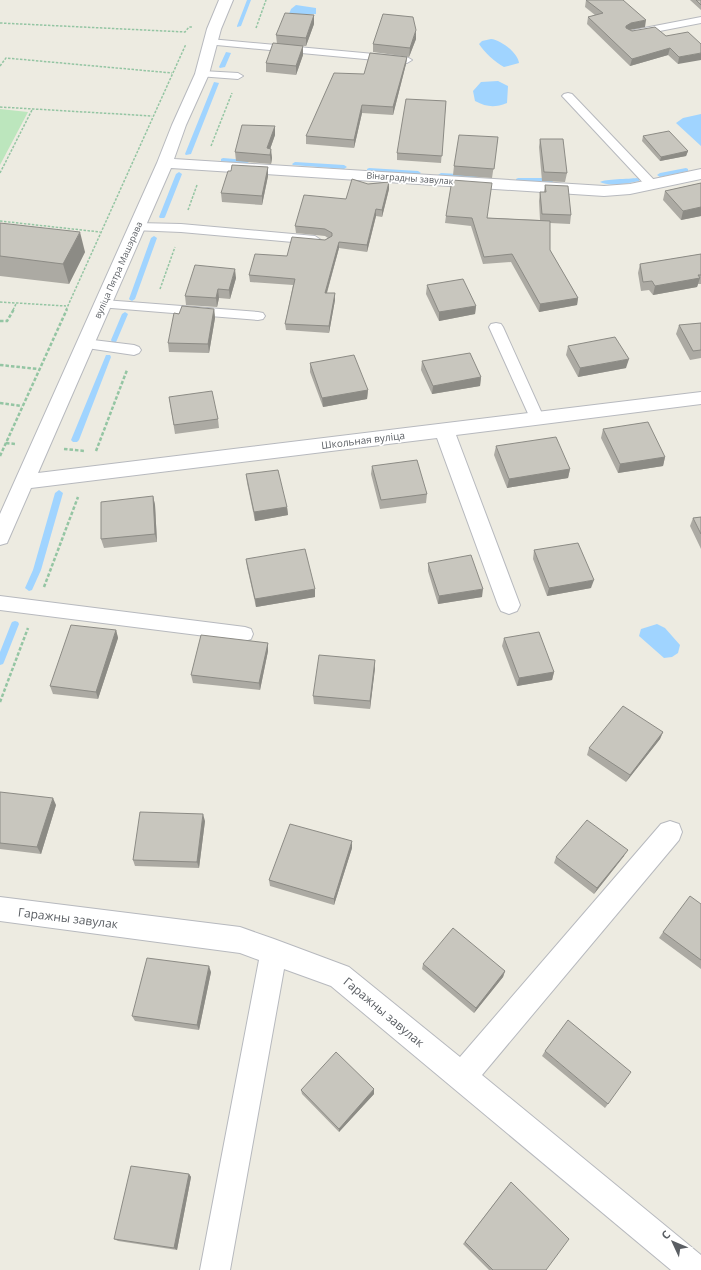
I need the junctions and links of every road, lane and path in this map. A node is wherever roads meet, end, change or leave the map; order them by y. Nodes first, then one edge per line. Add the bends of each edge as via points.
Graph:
1 (226, 0) edge
2 (701, 20) edge
3 (0, 23) edge
4 (192, 32) dead end
5 (630, 34) edge
6 (210, 42) junction
7 (186, 43) dead end
8 (0, 58) edge
9 (6, 58) junction
10 (407, 60) edge
11 (0, 66) edge
12 (172, 73) junction
13 (202, 74) junction
14 (238, 76) dead end
15 (568, 96) dead end
16 (0, 107) edge
17 (32, 110) junction
18 (152, 116) junction
19 (165, 163) junction
20 (0, 173) edge
21 (701, 174) edge
22 (652, 185) junction
23 (0, 221) edge
24 (137, 227) junction
25 (100, 232) junction
26 (325, 241) edge
27 (0, 302) edge
28 (16, 304) junction
29 (104, 304) junction
30 (66, 306) junction
31 (258, 316) dead end
32 (0, 321) edge
33 (496, 326) dead end
34 (85, 344) junction
35 (134, 350) dead end
36 (0, 365) edge
37 (38, 370) junction
38 (701, 398) edge
39 (0, 403) edge
40 (22, 406) junction
41 (537, 418) junction
42 (444, 430) junction
43 (0, 456) edge
44 (24, 482) junction
45 (0, 537) edge
46 (0, 603) edge
47 (509, 605) dead end
48 (245, 634) dead end
49 (670, 832) dead end
50 (0, 909) edge
51 (274, 952) junction
52 (462, 1077) junction
53 (215, 1270) edge
54 (696, 1270) edge

1 - 6 street, вуліца Пятра Машэрава
2 - 5 lane
3 - 4 path via 185,32 189,27 194,27
6 - 10 lane
6 - 13 street, вуліца Пятра Машэрава
7 - 12 path
8 - 9 path
9 - 11 path
9 - 12 path
12 - 18 path
13 - 14 lane
13 - 19 street, вуліца Пятра Машэрава via 179,124
15 - 22 lane
16 - 17 path
17 - 18 path
17 - 20 path
18 - 25 path
19 - 22 street, Вінаградны завулак via 604,191 630,190
19 - 24 street, вуліца Пятра Машэрава
21 - 22 street, Вінаградны завулак
23 - 25 path
24 - 26 lane via 181,228
24 - 29 street, вуліца Пятра Машэрава
25 - 30 path
27 - 28 path
28 - 30 path
28 - 32 path via 7,321
29 - 31 lane
29 - 34 street, вуліца Пятра Машэрава
30 - 37 path
33 - 41 lane
34 - 35 lane
34 - 44 street, вуліца Пятра Машэрава
36 - 37 path
37 - 40 path
38 - 41 street, Школьная вуліца
39 - 40 path
40 - 43 path
41 - 42 street, Школьная вуліца
42 - 44 street, Школьная вуліца
42 - 47 street
44 - 45 street, вуліца Пятра Машэрава
46 - 48 lane
49 - 52 street
50 - 51 street, Гаражны завулак via 240,940
51 - 52 street, Гаражны завулак via 340,976
51 - 53 street
52 - 54 street, Гаражны завулак

